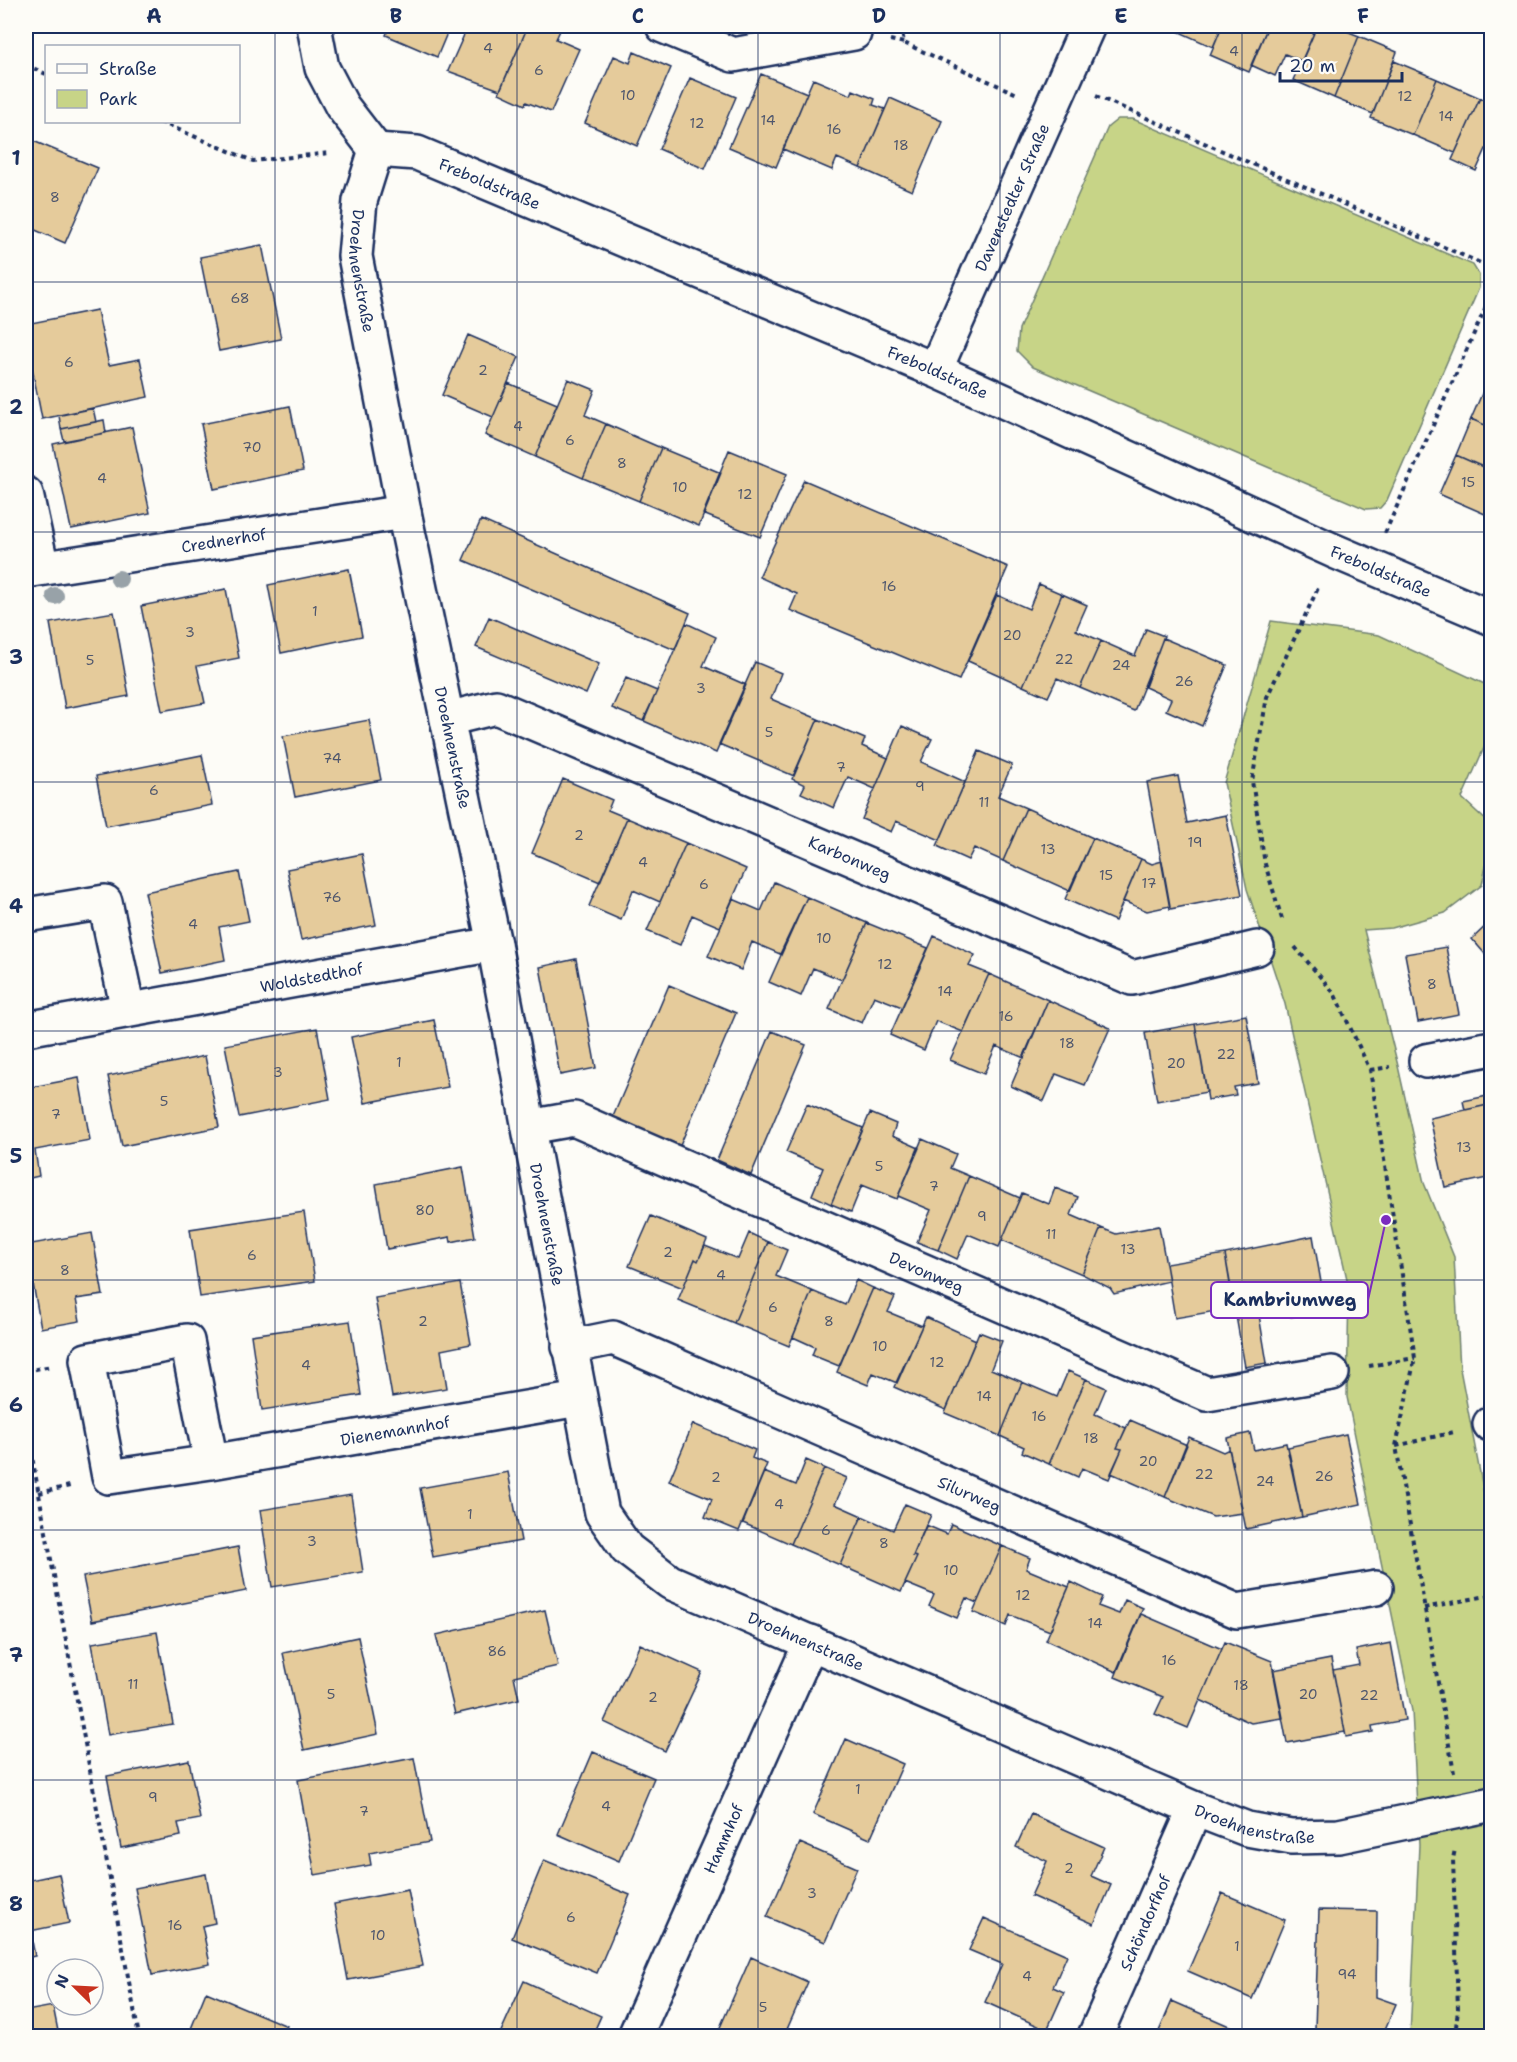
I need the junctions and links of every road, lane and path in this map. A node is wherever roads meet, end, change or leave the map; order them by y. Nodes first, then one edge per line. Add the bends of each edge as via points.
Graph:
1 (314, 26) edge
2 (663, 26) edge
3 (901, 26) edge
4 (1088, 26) edge
5 (1476, 26) edge
6 (1491, 30) edge
7 (854, 33) dead end
8 (26, 65) edge
9 (45, 74) edge
10 (1057, 95) junction
11 (162, 123) edge
12 (376, 150) junction
13 (1491, 268) edge
14 (1491, 293) edge
15 (935, 370) junction
16 (26, 494) edge
17 (404, 512) junction
18 (1334, 550) junction
19 (1371, 566) junction
20 (34, 569) edge
21 (1491, 618) edge
22 (447, 719) junction
23 (26, 915) edge
24 (1286, 930) dead end
25 (1290, 941) dead end
26 (494, 944) junction
27 (1257, 948) dead end
28 (128, 1010) junction
29 (26, 1029) edge
30 (1491, 1048) edge
31 (1426, 1061) dead end
32 (529, 1127) junction
33 (569, 1347) junction
34 (1415, 1358) junction
35 (1332, 1373) joint
36 (579, 1399) junction
37 (26, 1424) edge
38 (1491, 1424) edge
39 (1396, 1446) junction
40 (212, 1462) junction
41 (1376, 1588) dead end
42 (1491, 1595) edge
43 (1424, 1608) junction
44 (812, 1642) junction
45 (1476, 1806) edge
46 (1195, 1809) junction
47 (139, 2037) edge
48 (635, 2037) edge
49 (1095, 2037) edge
50 (1455, 2037) edge

1 - 12 street via 322,68 342,106
2 - 7 street via 733,56
3 - 10 path via 904,43
4 - 10 street, Davenstedter Straße
5 - 6 path
8 - 9 path
10 - 13 path
10 - 15 street, Davenstedter Straße
11 - 12 path via 252,161
12 - 15 street, Freboldstraße via 417,153
12 - 17 street, Droehnenstraße via 360,201 355,256
14 - 19 path
15 - 18 street, Freboldstraße
16 - 20 street, Crednerhof
17 - 20 street, Crednerhof
17 - 22 street, Droehnenstraße
18 - 19 street, Freboldstraße
18 - 24 path via 1267,697 1252,781 1265,864
19 - 21 street, Freboldstraße
22 - 26 street, Droehnenstraße
22 - 27 street, Karbonweg via 496,707 1132,978
23 - 28 street via 105,902
25 - 34 path via 1334,993 1370,1070
26 - 28 street, Woldstedthof
26 - 32 street, Droehnenstraße
28 - 29 street, Woldstedthof
30 - 31 street
32 - 33 street, Droehnenstraße
32 - 35 street, Devonweg via 574,1119 1207,1394
33 - 36 street, Droehnenstraße
33 - 41 street, Silurweg via 612,1338 1237,1611
34 - 35 path
34 - 39 path
36 - 40 street, Dienemannhof
36 - 44 street, Droehnenstraße via 602,1514 627,1549 670,1582
37 - 47 path
38 - 39 path
39 - 43 path
40 - 40 street, Dienemannhof via 109,1477 87,1360 187,1341
42 - 43 path
43 - 45 path
44 - 46 street, Droehnenstraße
44 - 48 street, Hammhof
45 - 46 street, Droehnenstraße via 1339,1836 1292,1837 1247,1829
45 - 50 path via 1454,1859 1458,2009
46 - 49 street, Schöndorfhof

